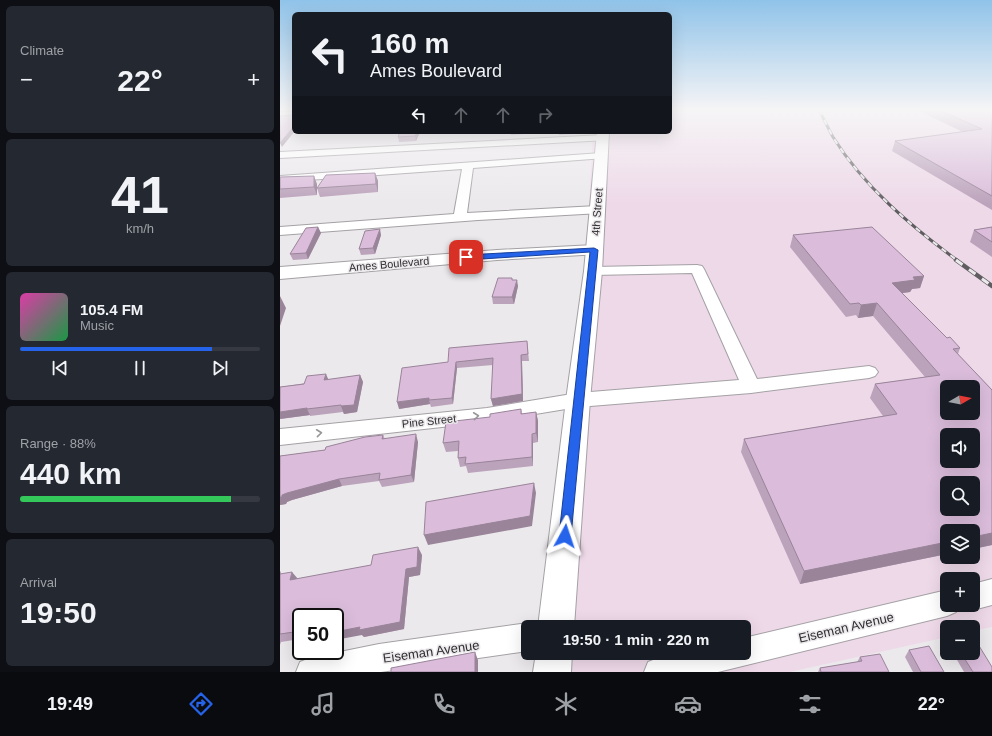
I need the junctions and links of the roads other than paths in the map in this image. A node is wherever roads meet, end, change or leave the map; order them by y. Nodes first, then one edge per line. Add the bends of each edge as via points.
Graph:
1 (500, 141) edge
2 (602, 141) edge
3 (280, 155) edge
4 (601, 156) junction
5 (468, 165) junction
6 (280, 179) edge
7 (597, 210) junction
8 (460, 218) junction
9 (280, 231) edge
10 (594, 259) junction
11 (280, 272) edge
12 (280, 280) edge
13 (869, 372) dead end
14 (751, 386) junction
15 (578, 400) junction
16 (280, 437) edge
17 (992, 592) edge
18 (980, 595) edge
19 (940, 605) edge
20 (557, 620) edge
21 (521, 638) edge
22 (751, 650) edge
23 (553, 660) edge
24 (709, 660) edge
25 (310, 672) edge
26 (552, 672) edge
27 (658, 672) edge

1 - 3 street
2 - 4 main road, 4th Street
4 - 5 street
4 - 7 main road, 4th Street
5 - 6 street
5 - 8 street
7 - 8 street
7 - 10 main road, 4th Street
8 - 9 street
10 - 11 main road, Ames Boulevard via 497,255
10 - 12 main road, Ames Boulevard via 490,262
10 - 14 street via 697,269
10 - 15 main road, 4th Street
13 - 14 street, Pine Street
14 - 15 street, Pine Street
16 -> 15 street, Pine Street via 487,415
15 - 20 main road, 4th Street
17 - 18 street
19 - 22 street, Eiseman Avenue
21 - 25 street, Eiseman Avenue via 379,658
23 - 26 main road
24 - 27 street

